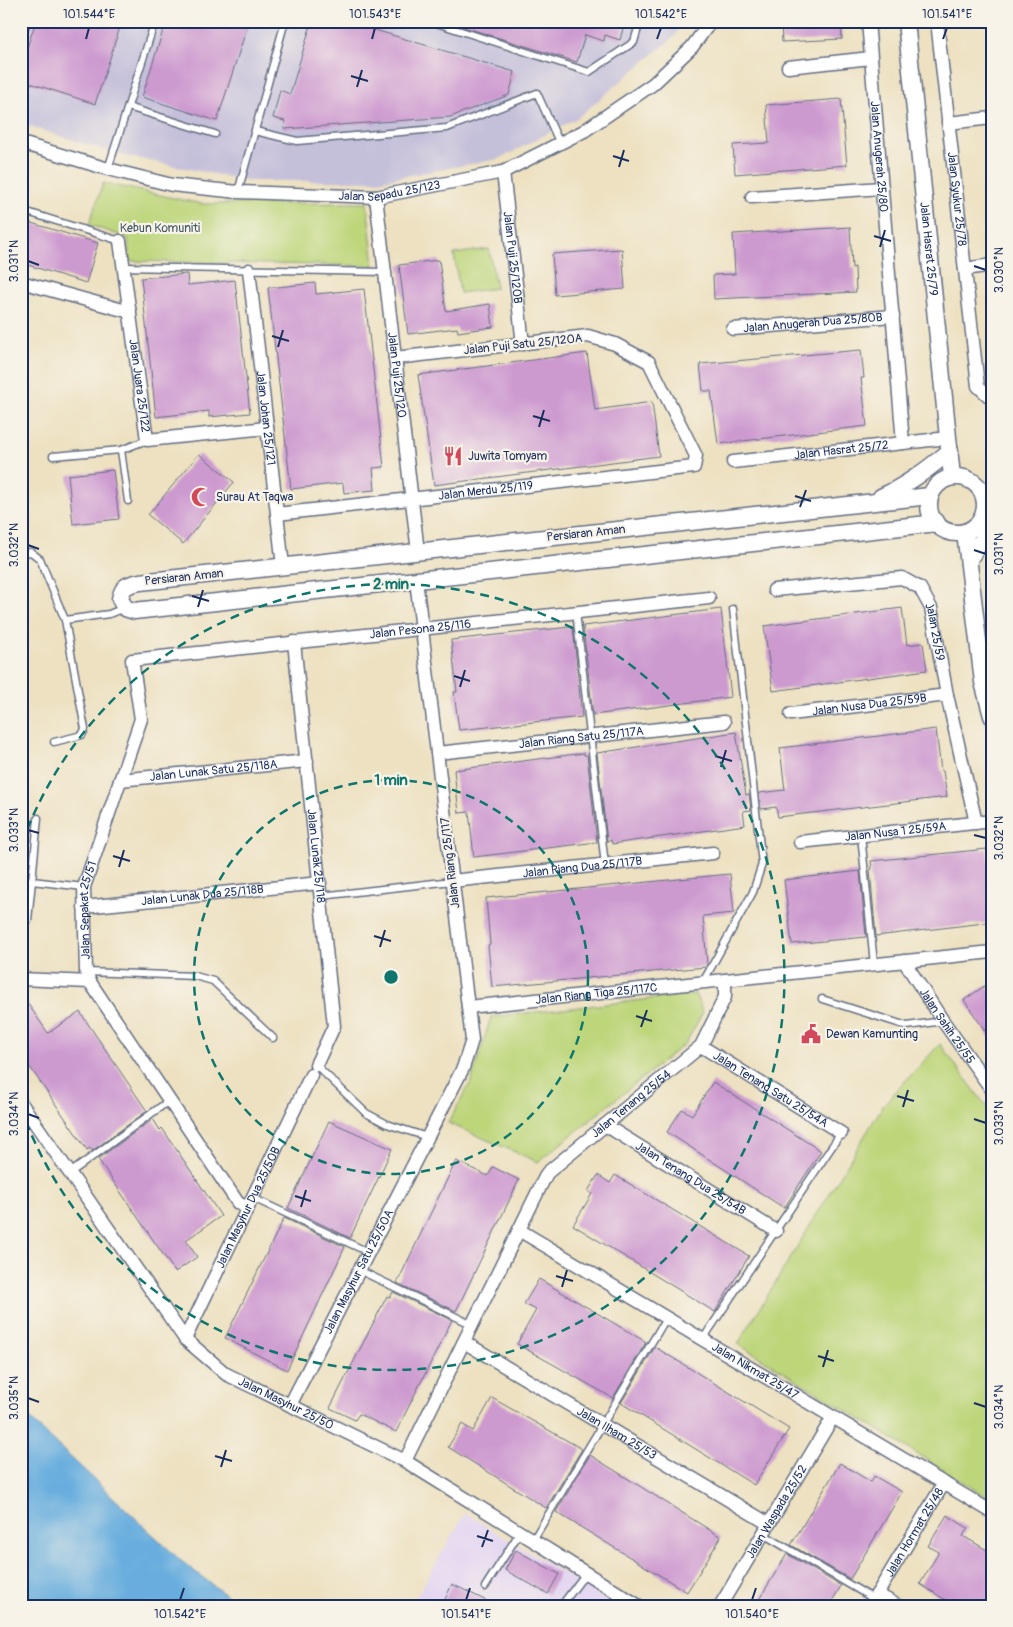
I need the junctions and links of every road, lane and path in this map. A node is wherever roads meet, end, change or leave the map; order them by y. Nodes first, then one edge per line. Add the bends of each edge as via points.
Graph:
1 (27, 21) edge
2 (155, 21) edge
3 (285, 21) edge
4 (430, 21) edge
5 (640, 21) edge
6 (711, 21) edge
7 (868, 21) edge
8 (906, 21) edge
9 (937, 21) edge
10 (21, 40) edge
11 (871, 58) junction
12 (788, 67) dead end
13 (128, 107) junction
14 (992, 118) edge
15 (948, 123) junction
16 (255, 131) junction
17 (215, 134) dead end
18 (21, 143) edge
19 (560, 144) junction
20 (108, 169) junction
21 (503, 172) junction
22 (882, 188) junction
23 (238, 192) junction
24 (376, 197) junction
25 (752, 197) dead end
26 (21, 210) edge
27 (120, 241) joint
28 (992, 265) edge
29 (123, 267) junction
30 (965, 269) junction
31 (249, 270) junction
32 (385, 272) junction
33 (21, 282) edge
34 (130, 312) junction
35 (893, 316) junction
36 (733, 329) dead end
37 (523, 344) junction
38 (395, 358) junction
39 (992, 399) edge
40 (267, 428) junction
41 (147, 440) junction
42 (903, 443) junction
43 (949, 445) junction
44 (121, 450) junction
45 (53, 456) dead end
46 (733, 462) dead end
47 (694, 467) joint
48 (952, 477) junction
49 (985, 484) edge
50 (930, 496) junction
51 (412, 499) junction
52 (128, 501) dead end
53 (870, 502) junction
54 (277, 514) junction
55 (989, 521) edge
56 (936, 523) junction
57 (965, 532) junction
58 (577, 534) junction
59 (418, 552) junction
60 (21, 553) edge
61 (968, 559) junction
62 (581, 562) junction
63 (283, 566) junction
64 (416, 580) junction
65 (774, 590) dead end
66 (710, 598) dead end
67 (125, 608) junction
68 (733, 609) dead end
69 (576, 612) junction
70 (65, 620) junction
71 (422, 628) junction
72 (294, 642) junction
73 (132, 660) joint
74 (947, 695) junction
75 (791, 714) dead end
76 (992, 716) edge
77 (724, 722) dead end
78 (591, 737) junction
79 (54, 742) dead end
80 (437, 753) junction
81 (307, 761) junction
82 (120, 780) junction
83 (38, 818) dead end
84 (992, 822) edge
85 (976, 823) junction
86 (861, 835) junction
87 (800, 842) dead end
88 (713, 853) dead end
89 (605, 865) junction
90 (21, 880) edge
91 (32, 881) junction
92 (452, 881) junction
93 (320, 883) junction
94 (84, 887) junction
95 (321, 896) junction
96 (84, 907) junction
97 (28, 920) dead end
98 (992, 952) edge
99 (904, 961) junction
100 (874, 964) junction
101 (88, 976) junction
102 (21, 979) edge
103 (725, 980) junction
104 (702, 982) junction
105 (822, 999) dead end
106 (468, 1007) junction
107 (943, 1021) junction
108 (273, 1038) dead end
109 (701, 1046) junction
110 (314, 1070) junction
111 (992, 1090) edge
112 (170, 1100) junction
113 (21, 1103) edge
114 (605, 1125) junction
115 (841, 1133) joint
116 (427, 1137) junction
117 (70, 1173) junction
118 (250, 1203) junction
119 (519, 1230) junction
120 (776, 1232) junction
121 (368, 1252) junction
122 (359, 1270) junction
123 (668, 1317) junction
124 (473, 1325) junction
125 (703, 1339) junction
126 (185, 1340) junction
127 (464, 1342) junction
128 (290, 1405) junction
129 (833, 1417) junction
130 (603, 1425) junction
131 (406, 1461) junction
132 (944, 1483) junction
133 (992, 1512) edge
134 (766, 1529) junction
135 (520, 1532) junction
136 (533, 1540) junction
137 (586, 1573) junction
138 (485, 1587) dead end
139 (620, 1594) junction
140 (874, 1600) edge
141 (561, 1606) edge
142 (611, 1606) edge
143 (639, 1606) edge
144 (720, 1606) edge
145 (898, 1606) edge

1 - 10 lane
2 - 13 lane
3 - 16 lane
4 - 5 lane via 589,72 634,42
6 - 19 street, Jalan Sepadu 25/123 via 692,47 653,84
7 - 11 street, Jalan Anugerah 25/80
8 - 43 street, Jalan Hasrat 25/79
9 - 15 street, Jalan Syukur 25/78
11 - 12 street
11 - 22 street, Jalan Anugerah 25/80
13 - 17 lane
13 - 20 lane
14 - 15 street
15 - 30 street, Jalan Syukur 25/78
16 - 19 lane via 297,141 447,128 537,93
16 - 23 lane
18 - 20 street, Jalan Sepadu 25/123
19 - 21 street, Jalan Sepadu 25/123
20 - 23 street, Jalan Sepadu 25/123 via 172,185
21 - 24 street, Jalan Sepadu 25/123
21 - 37 street, Jalan Puji 25/120B
22 - 25 street
22 - 35 street, Jalan Anugerah 25/80
23 - 24 street, Jalan Sepadu 25/123
24 - 32 street, Jalan Puji 25/120
26 - 27 lane
27 - 29 street, Jalan Juara 25/122
28 - 30 street
29 - 31 lane
29 - 34 street, Jalan Juara 25/122
30 - 39 street, Jalan Syukur 25/78 via 978,386
31 - 32 lane
31 - 40 street, Jalan Johan 25/121
32 - 38 street, Jalan Puji 25/120
33 - 34 street
34 - 41 street, Jalan Juara 25/122
35 - 36 street, Jalan Anugerah Dua 25/80B
35 - 42 street, Jalan Anugerah 25/80
37 - 38 street, Jalan Puji Satu 25/120A
37 - 47 street, Jalan Puji Satu 25/120A via 588,336 615,344 649,362 696,456
38 - 51 street, Jalan Puji 25/120
40 - 41 street, Jalan Juara 25/122
40 - 54 street, Jalan Johan 25/121
41 - 44 lane
42 - 43 street, Jalan Hasrat 25/72
42 - 46 street, Jalan Hasrat 25/72
43 - 48 street, Jalan Hasrat 25/79
43 - 53 street via 923,473
44 - 45 lane
44 - 52 lane
47 - 51 street, Jalan Merdu 25/119
48 - 49 street
48 - 50 street via 939,484
49 - 55 street via 983,492
50 - 53 street, Persiaran Aman
50 - 56 street via 931,515
51 - 54 street, Jalan Merdu 25/119
51 - 59 street, Jalan Puji 25/120
53 - 58 street, Persiaran Aman
54 - 63 street, Jalan Johan 25/121
55 - 57 street
55 - 61 street
56 - 57 street via 950,532
56 - 62 street
57 - 61 street
58 - 59 street, Persiaran Aman
58 - 62 street
59 - 63 street, Persiaran Aman
60 - 70 lane via 31,552 40,559
61 - 76 street via 983,682
62 - 64 street
63 - 67 street, Persiaran Aman via 127,585 120,599
64 - 67 street via 134,611
64 - 71 street, Jalan Riang 25/117
65 - 74 street, Jalan 25/59 via 902,578 920,588 931,608
66 - 69 street, Jalan Pesona 25/116
67 - 70 lane via 109,614
68 - 104 lane via 762,864 753,892
69 - 71 street, Jalan Pesona 25/116
69 - 78 lane
70 - 79 lane via 85,729 82,735
71 - 72 street, Jalan Pesona 25/116
71 - 80 street, Jalan Riang 25/117
72 - 73 street, Jalan Pesona 25/116
72 - 81 street, Jalan Lunak 25/118
73 - 82 street, Jalan Sepakat 25/51 via 141,719
74 - 75 street, Jalan Nusa Dua 25/59B
74 - 85 street, Jalan 25/59
77 - 78 street, Jalan Riang Satu 25/117A
78 - 80 street, Jalan Riang Satu 25/117A
78 - 89 lane
80 - 92 street, Jalan Riang 25/117
81 - 82 street, Jalan Lunak Satu 25/118A
81 - 93 street, Jalan Lunak 25/118
82 - 94 street, Jalan Sepakat 25/51
83 - 91 lane
84 - 85 street, Jalan Nusa 1 25/59A
85 - 86 street, Jalan Nusa 1 25/59A
86 - 87 street, Jalan Nusa 1 25/59A
86 - 100 lane
88 - 89 street, Jalan Riang Dua 25/117B
89 - 92 street, Jalan Riang Dua 25/117B
90 - 91 lane
91 - 94 lane
91 - 97 lane
92 - 95 lane
92 - 106 street, Jalan Riang 25/117
93 - 95 street, Jalan Lunak 25/118
93 - 96 street, Jalan Lunak Dua 25/118B
94 - 96 street, Jalan Sepakat 25/51
95 - 110 street, Jalan Lunak 25/118 via 334,1026
96 - 101 street, Jalan Sepakat 25/51
98 - 99 street
99 - 100 street
99 - 107 street, Jalan Sahih 25/55
100 - 103 street
101 - 102 street
101 - 108 lane via 195,976 213,981
101 - 112 street
103 - 104 street, Jalan Riang Tiga 25/117C
103 - 109 street, Jalan Tenang 25/54 via 725,997
104 - 106 street, Jalan Riang Tiga 25/117C
105 - 107 lane via 907,1026
106 - 116 street, Jalan Riang 25/117 via 472,1040 463,1068
107 - 111 street, Jalan Sahih 25/55
109 - 114 street, Jalan Tenang 25/54
109 - 115 street, Jalan Tenang Satu 25/54A
110 - 116 lane via 366,1113 387,1124
110 - 118 street, Jalan Masyhur Dua 25/50B
112 - 117 lane
112 - 118 street via 238,1202
113 - 117 street, Jalan Masyhur 25/50
114 - 119 street, Jalan Tenang 25/54 via 547,1173
114 - 120 street, Jalan Tenang Dua 25/54B
115 - 120 lane
116 - 121 street, Jalan Masyhur Satu 25/50A
117 - 126 street, Jalan Masyhur 25/50
118 - 121 lane
118 - 126 street, Jalan Masyhur Dua 25/50B
119 - 123 street, Jalan Nikmat 25/47
119 - 124 street, Jalan Tenang 25/54
120 - 125 lane
121 - 122 street, Jalan Masyhur Satu 25/50A
122 - 124 lane
122 - 128 street, Jalan Masyhur Satu 25/50A
123 - 125 street, Jalan Nikmat 25/47
123 - 130 lane
124 - 127 street, Jalan Tenang 25/54
125 - 129 street, Jalan Nikmat 25/47
126 - 128 street, Jalan Masyhur 25/50 via 226,1374
127 - 130 street, Jalan Ilham 25/53
127 - 131 street, Jalan Tenang 25/54
128 - 131 street, Jalan Masyhur 25/50
129 - 132 street, Jalan Nikmat 25/47
129 - 134 street, Jalan Waspada 25/52
130 - 134 street, Jalan Ilham 25/53
130 - 136 lane
131 - 135 street, Jalan Masyhur 25/50
132 - 133 street, Jalan Nikmat 25/47
132 - 140 street, Jalan Hormat 25/48
134 - 140 lane
134 - 144 street, Jalan Waspada 25/52
135 - 136 street, Jalan Masyhur 25/50
135 - 138 lane
136 - 137 street, Jalan Masyhur 25/50
137 - 139 street, Jalan Masyhur 25/50
137 - 141 lane
139 - 142 lane
139 - 143 street, Jalan Masyhur 25/50
140 - 145 street

